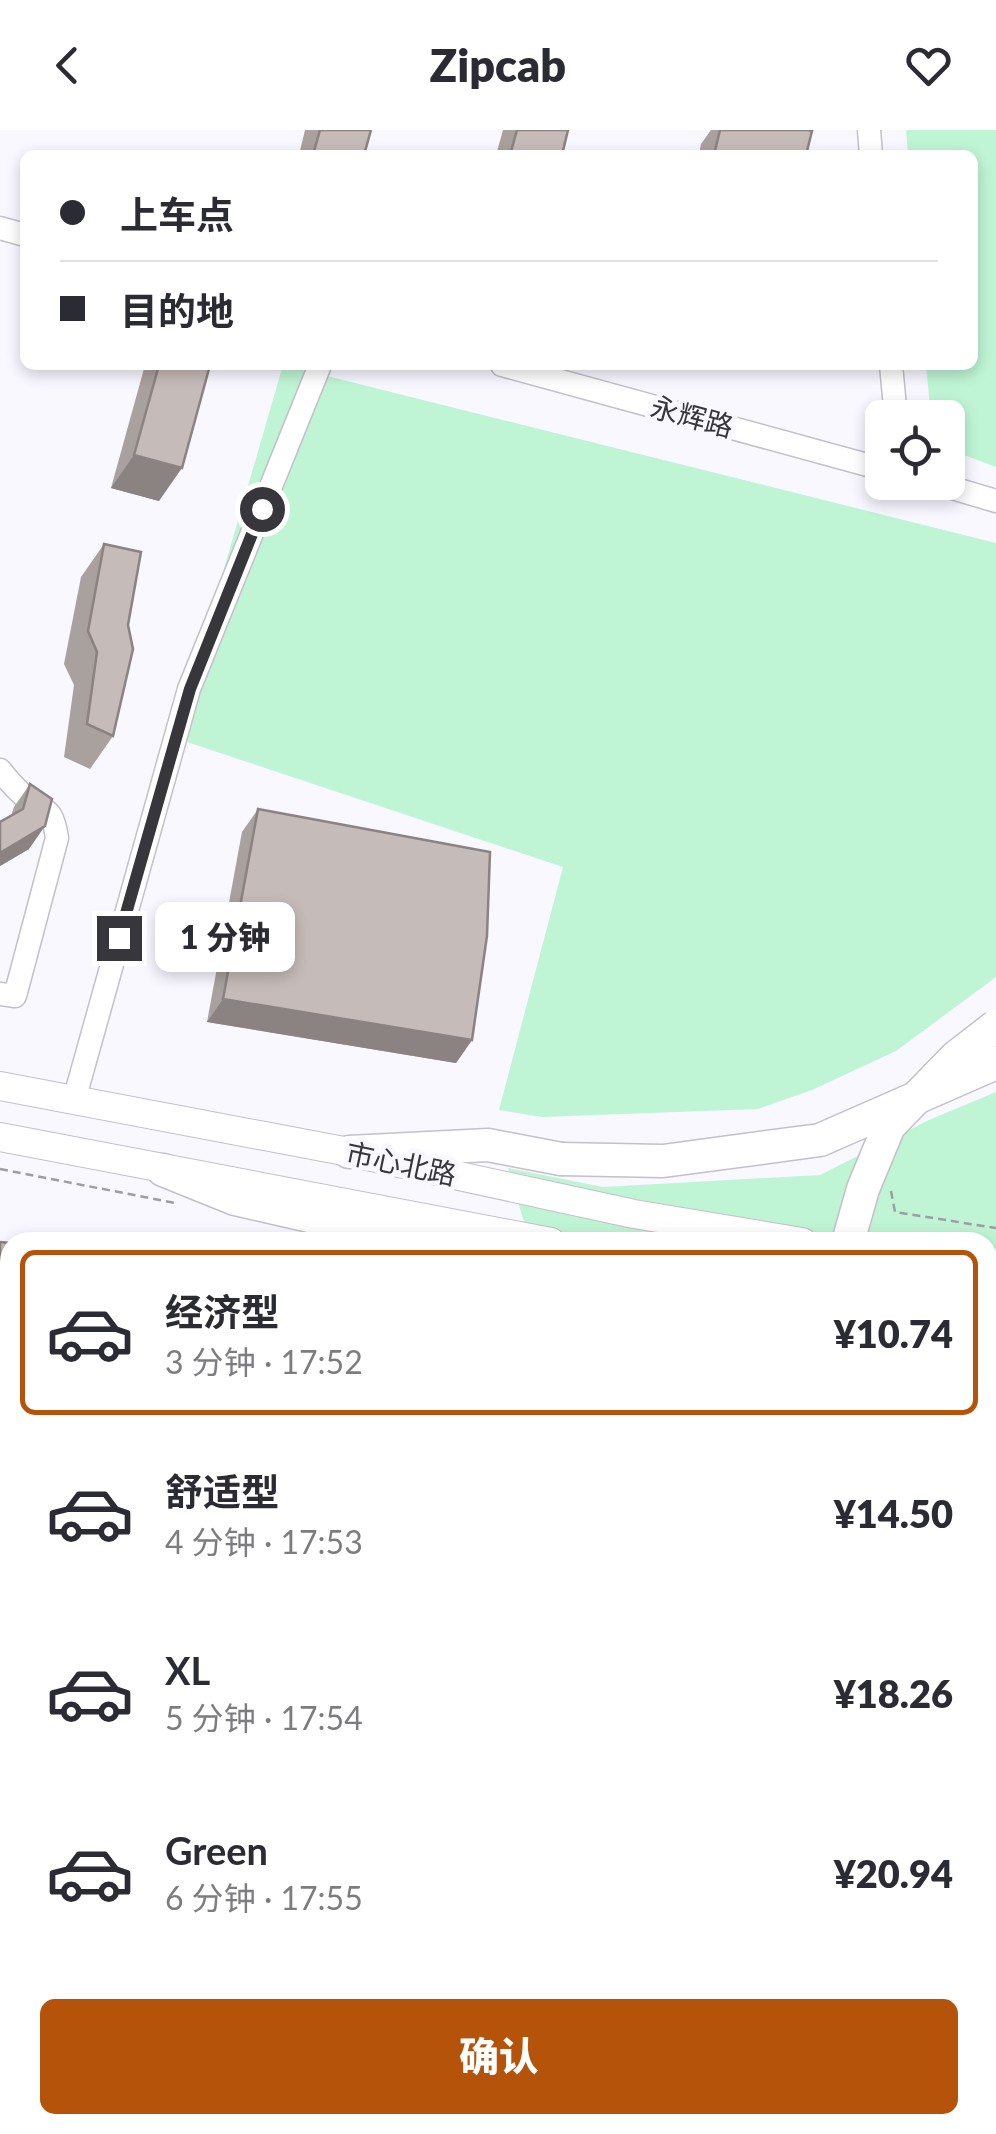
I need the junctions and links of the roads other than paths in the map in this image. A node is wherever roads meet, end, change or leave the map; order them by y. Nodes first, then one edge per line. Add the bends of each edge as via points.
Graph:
1 (318, 370) edge
2 (520, 370) edge
3 (891, 370) edge
4 (894, 400) edge
5 (865, 464) edge
6 (965, 492) edge
7 (996, 501) edge
8 (0, 770) edge
9 (0, 994) edge
10 (996, 1026) edge
11 (996, 1064) edge
12 (0, 1086) edge
13 (78, 1086) dead end
14 (0, 1136) edge
15 (349, 1152) junction
16 (163, 1170) junction
17 (379, 1232) edge
18 (497, 1232) edge
19 (742, 1232) edge
20 (851, 1232) edge

1 - 13 street via 190,689
2 - 5 street, 永辉路
3 - 4 street
6 - 7 street
8 - 9 street via 22,795 48,808 56,838 15,996
10 - 20 highway, bridge via 890,1126
11 - 15 highway, bridge via 820,1140 663,1160 561,1159 488,1145
12 - 15 main road, 市心北路
14 - 16 main road, 市心北路
15 - 19 main road, 市心北路
16 - 17 highway via 235,1199
16 - 18 main road, 市心北路

